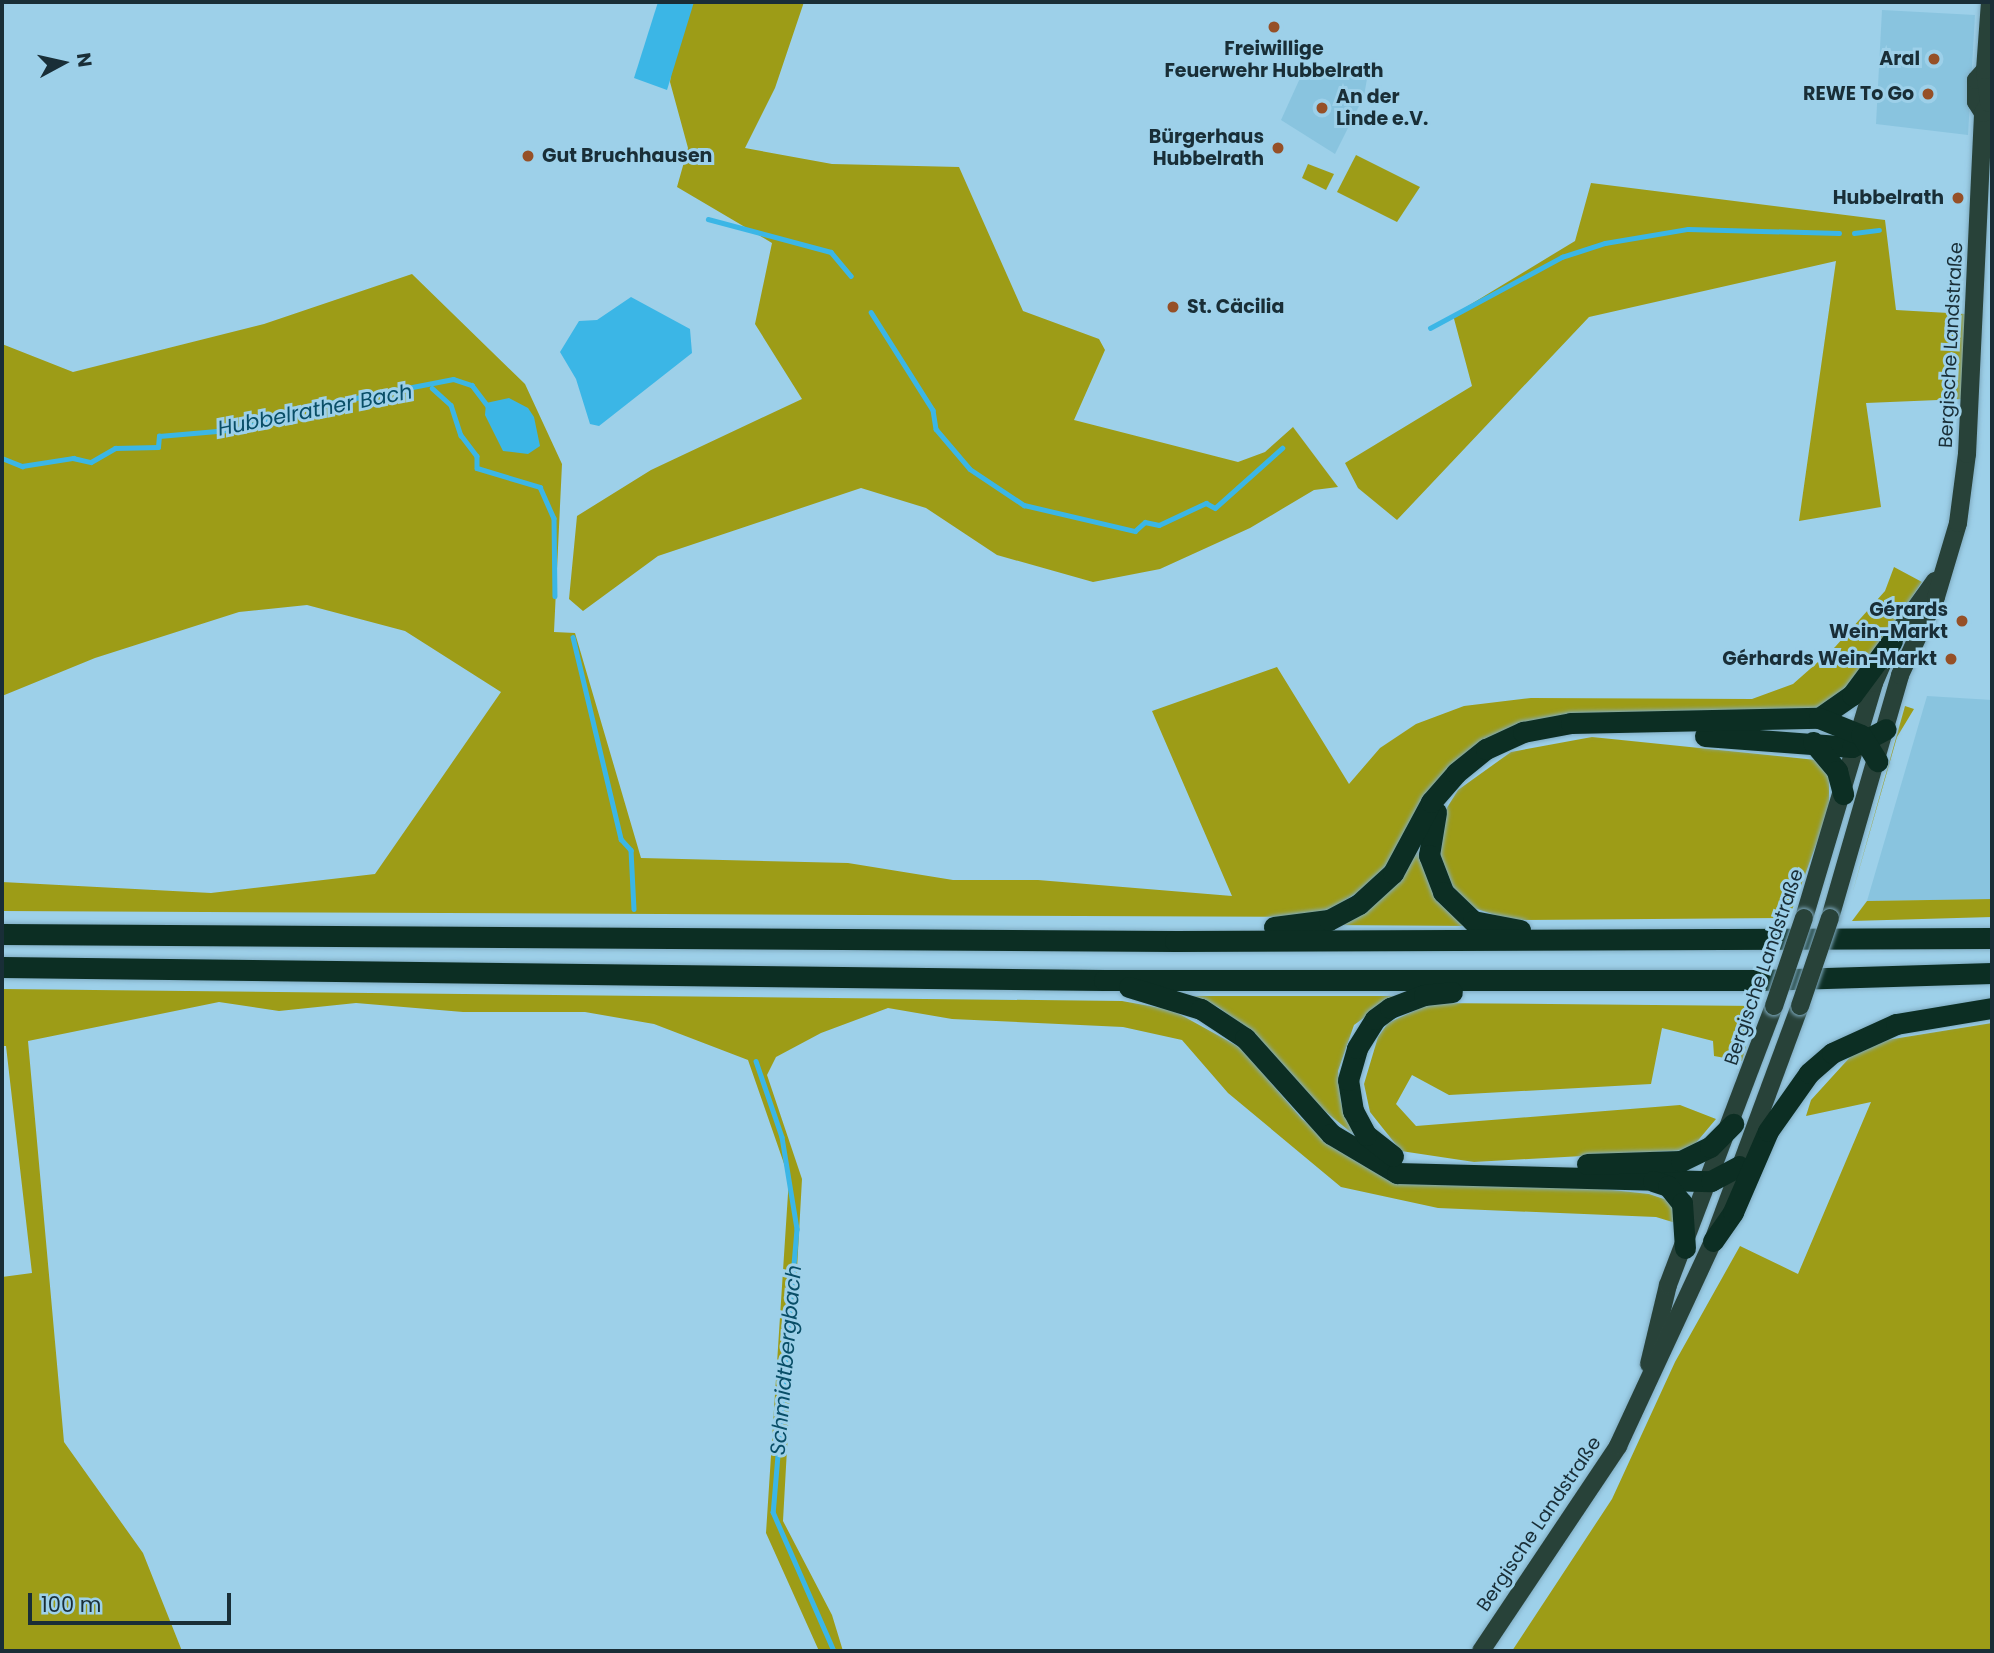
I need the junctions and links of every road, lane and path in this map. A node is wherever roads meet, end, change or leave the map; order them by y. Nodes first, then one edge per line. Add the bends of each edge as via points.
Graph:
1 (1990, 2) edge
2 (1940, 576) junction
3 (1889, 648) junction
4 (1895, 695) junction
5 (1819, 718) junction
6 (1813, 742) junction
7 (1870, 742) junction
8 (1843, 794) junction
9 (2, 934) edge
10 (1992, 938) edge
11 (1175, 941) junction
12 (1561, 942) junction
13 (2, 967) edge
14 (1992, 973) edge
15 (1104, 979) junction
16 (1557, 981) junction
17 (1992, 1008) edge
18 (1733, 1124) junction
19 (1739, 1166) junction
20 (1648, 1180) junction
21 (1711, 1181) junction
22 (1713, 1241) junction
23 (1685, 1248) junction
24 (1647, 1381) junction
25 (1481, 1651) edge

1 - 2 main road, Bergische Landstraße via 1985,70 1976,80 1976,102 1983,113 1967,454 1958,523
2 - 3 main road, Bergische Landstraße
2 - 4 main road, Bergische Landstraße
3 - 4 main road via 1885,685
3 - 5 highway via 1852,695
3 - 7 main road, Bergische Landstraße
4 - 7 main road, Bergische Landstraße
5 - 7 highway
5 - 11 highway via 1571,723 1523,732 1486,749 1456,773 1432,802 1392,873 1359,904 1301,926 1197,928
6 - 7 highway
6 - 8 highway via 1837,771
6 - 12 highway via 1583,731 1533,738 1479,763 1450,791 1432,821 1433,872 1456,908 1473,920 1500,930 1532,930
7 - 8 main road, Bergische Landstraße
7 - 19 main road, Bergische Landstraße, bridge via 1830,918
8 - 18 main road, Bergische Landstraße, bridge
9 - 11 highway
10 - 12 highway
11 - 12 highway
13 - 15 highway
14 - 16 highway
15 - 16 highway
15 - 20 highway via 1201,1009 1245,1038 1331,1134 1397,1172
16 - 18 highway via 1424,995 1375,1019 1356,1048 1348,1080 1353,1111 1366,1135 1387,1153 1432,1169 1516,1167 1681,1161 1710,1147
17 - 22 highway via 1896,1024 1832,1054 1810,1073 1768,1131 1733,1212
18 - 21 main road, Bergische Landstraße
19 - 21 highway
19 - 22 main road, Bergische Landstraße
20 - 21 highway
20 - 23 highway via 1668,1186 1682,1203
21 - 23 main road, Bergische Landstraße
22 - 24 main road, Bergische Landstraße
23 - 24 main road, Bergische Landstraße via 1658,1315
24 - 25 main road, Bergische Landstraße via 1605,1470

